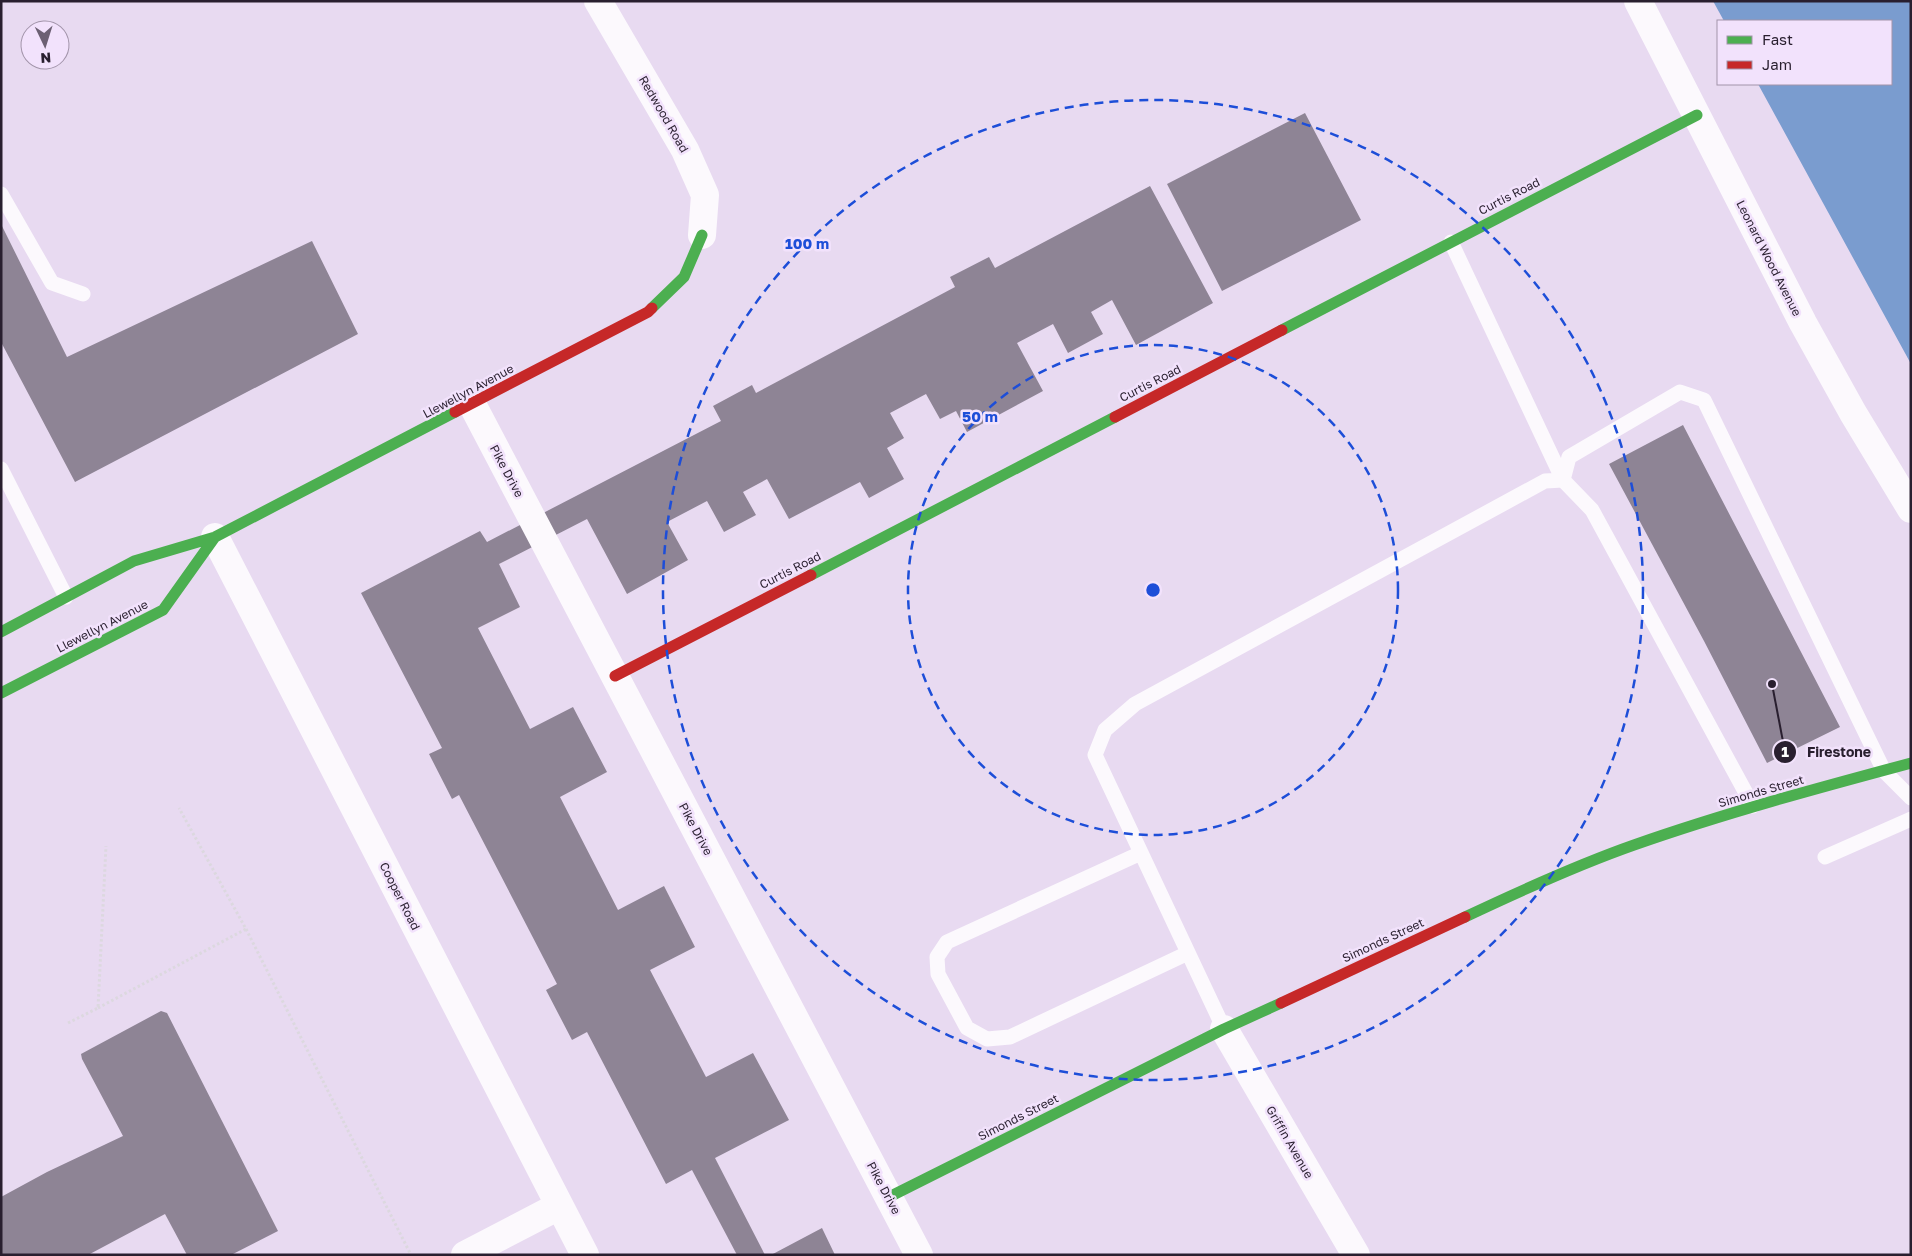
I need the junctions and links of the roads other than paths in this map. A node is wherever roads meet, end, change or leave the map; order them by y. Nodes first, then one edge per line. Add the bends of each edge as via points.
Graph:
1 (598, 1) edge
2 (1638, 1) edge
3 (1697, 115) junction
4 (1, 194) edge
5 (702, 235) joint
6 (1450, 242) junction
7 (83, 294) dead end
8 (472, 404) junction
9 (1, 469) edge
10 (1563, 480) junction
11 (1911, 509) edge
12 (215, 537) junction
13 (66, 597) junction
14 (1, 632) edge
15 (615, 676) junction
16 (1, 694) edge
17 (1911, 763) edge
18 (1884, 771) junction
19 (1911, 798) edge
20 (1753, 806) junction
21 (1911, 819) edge
22 (1141, 853) junction
23 (1825, 858) dead end
24 (1188, 953) junction
25 (1224, 1029) junction
26 (889, 1197) junction
27 (559, 1206) junction
28 (465, 1255) edge
29 (585, 1255) edge
30 (919, 1255) edge
31 (1356, 1255) edge

1 - 5 street, Redwood Road via 685,150 705,195
2 - 3 street, Leonard Wood Avenue
3 - 6 street, Curtis Road
3 - 11 street, Leonard Wood Avenue via 1803,323
4 - 7 lane via 52,283
5 - 8 street, Llewellyn Avenue via 684,277 648,312
6 - 10 lane
6 - 15 street, Curtis Road
8 - 12 street, Llewellyn Avenue
8 - 15 street, Pike Drive
9 - 13 lane
10 - 18 lane via 1569,457 1680,392 1704,400
10 - 20 lane via 1592,510
10 - 22 lane via 1545,481 1135,704 1105,730 1095,755
12 - 13 street, Llewellyn Avenue via 134,561
12 - 16 street, Llewellyn Avenue via 163,610
12 - 27 street, Cooper Road
13 - 14 street, Llewellyn Avenue
15 - 26 street, Pike Drive
17 - 18 street, Simonds Street
18 - 19 lane
18 - 20 street, Simonds Street
20 - 25 street, Simonds Street via 1632,846 1512,895
21 - 23 lane
22 - 24 lane
22 - 24 lane via 947,942 938,957 938,974 967,1028 987,1040 1010,1037
24 - 25 lane
25 - 26 street, Simonds Street
25 - 31 street, Griffin Avenue
26 - 30 street, Pike Drive
27 - 28 street
27 - 29 street, Cooper Road

